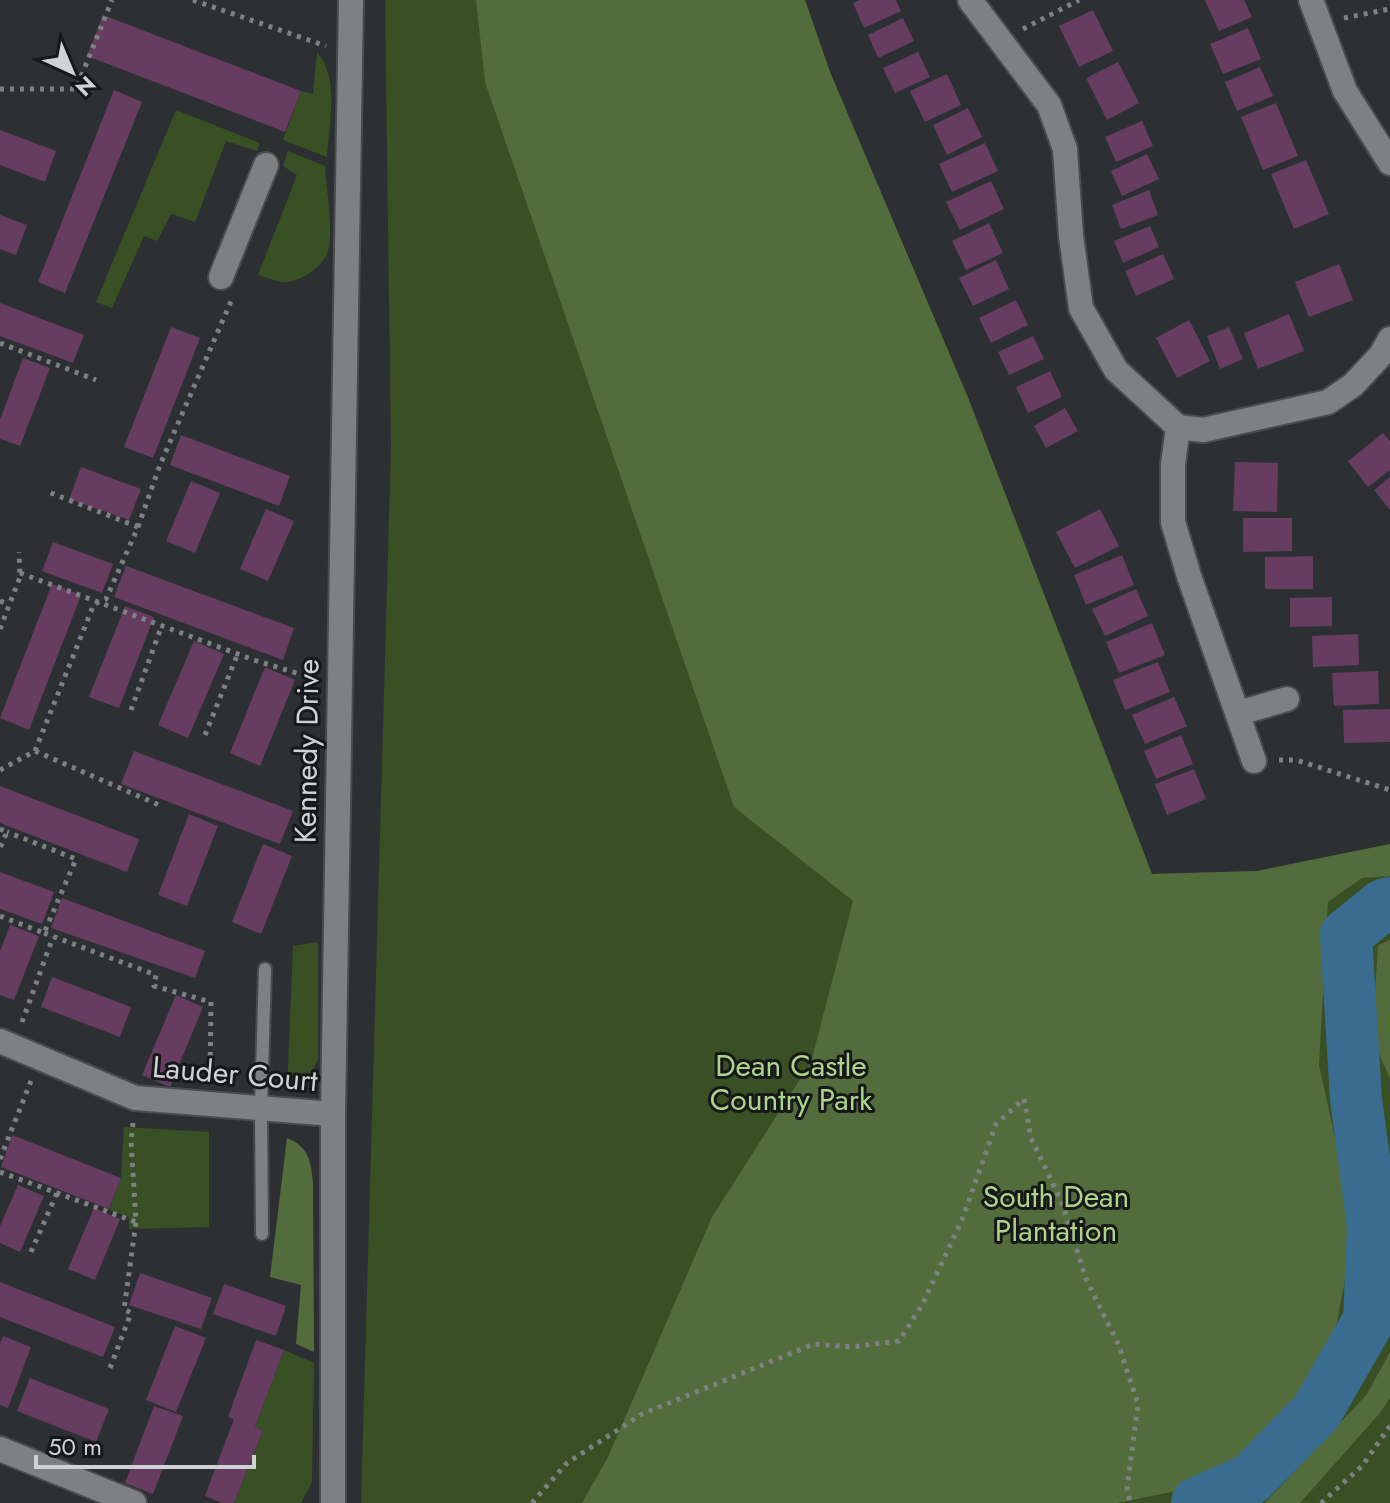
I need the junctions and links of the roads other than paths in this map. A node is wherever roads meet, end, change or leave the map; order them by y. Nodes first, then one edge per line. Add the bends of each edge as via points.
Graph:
1 (351, 0) edge
2 (970, 0) edge
3 (1315, 11) edge
4 (1390, 163) edge
5 (266, 165) dead end
6 (226, 288) road end
7 (1387, 351) edge
8 (1178, 427) junction
9 (1287, 699) dead end
10 (1239, 713) junction
11 (1254, 761) road end
12 (265, 969) dead end
13 (7, 1044) edge
14 (261, 1108) junction
15 (333, 1114) junction
16 (262, 1234) dead end
17 (0, 1449) edge
18 (134, 1503) edge
19 (333, 1503) edge

1 - 15 street, Kennedy Drive
2 - 8 street via 1049,105 1065,149 1081,308 1116,370
3 - 4 street via 1345,91
5 - 6 street
7 - 8 street via 1328,402 1203,430
8 - 10 street via 1173,522
9 - 10 street
10 - 11 street
12 - 14 lane
13 - 14 street, Lauder Court via 135,1098
14 - 15 street, Lauder Court
14 - 16 lane
15 - 19 street, Kennedy Drive
17 - 18 street

